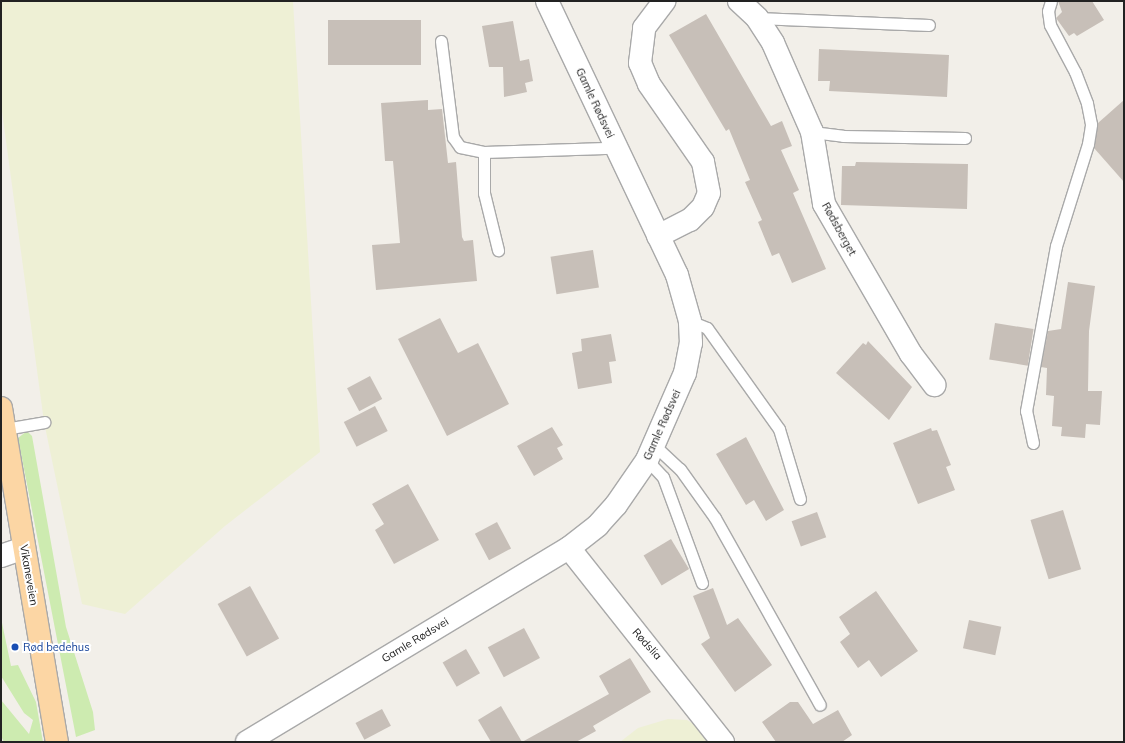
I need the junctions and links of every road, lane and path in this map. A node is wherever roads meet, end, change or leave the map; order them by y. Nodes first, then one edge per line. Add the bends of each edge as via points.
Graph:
1 (547, 1) edge
2 (664, 1) edge
3 (739, 1) edge
4 (1051, 1) edge
5 (757, 18) junction
6 (929, 25) dead end
7 (442, 40) dead end
8 (812, 132) junction
9 (965, 138) dead end
10 (615, 144) junction
11 (484, 152) junction
12 (658, 236) junction
13 (498, 250) dead end
14 (690, 321) junction
15 (934, 385) dead end
16 (1, 408) edge
17 (44, 422) dead end
18 (5, 429) junction
19 (1034, 443) dead end
20 (651, 453) junction
21 (800, 499) dead end
22 (24, 548) junction
23 (569, 548) junction
24 (1, 556) edge
25 (702, 583) dead end
26 (820, 705) dead end
27 (57, 742) edge
28 (247, 742) edge
29 (723, 742) edge

1 - 10 street, Gamle Rødsvei
2 - 12 street via 644,28 640,63 648,84 703,162 709,193 703,207 690,220
3 - 5 street, Rødsberget
4 - 19 lane via 1048,11 1050,25 1088,103 1091,124 1088,144 1063,217 1054,254 1026,411
5 - 6 lane
5 - 8 street, Rødsberget via 773,43
7 - 11 lane via 453,137 460,147
8 - 9 lane via 843,136
8 - 15 street, Rødsberget via 824,204 911,354
10 - 11 lane via 605,148
10 - 12 street, Gamle Rødsvei
11 - 13 lane via 484,193
12 - 14 street, Gamle Rødsvei via 680,282
14 - 20 street, Gamle Rødsvei via 691,343 685,373
14 - 21 lane via 707,328 779,429
16 - 18 main road, Vikaneveien
17 - 18 lane
18 - 22 main road, Vikaneveien
20 - 23 street, Gamle Rødsvei via 616,505
20 - 25 lane via 663,477
20 - 26 lane via 680,469 715,518
22 - 24 street
22 - 27 main road, Vikaneveien
23 - 28 street, Gamle Rødsvei
23 - 29 street, Rødslia

